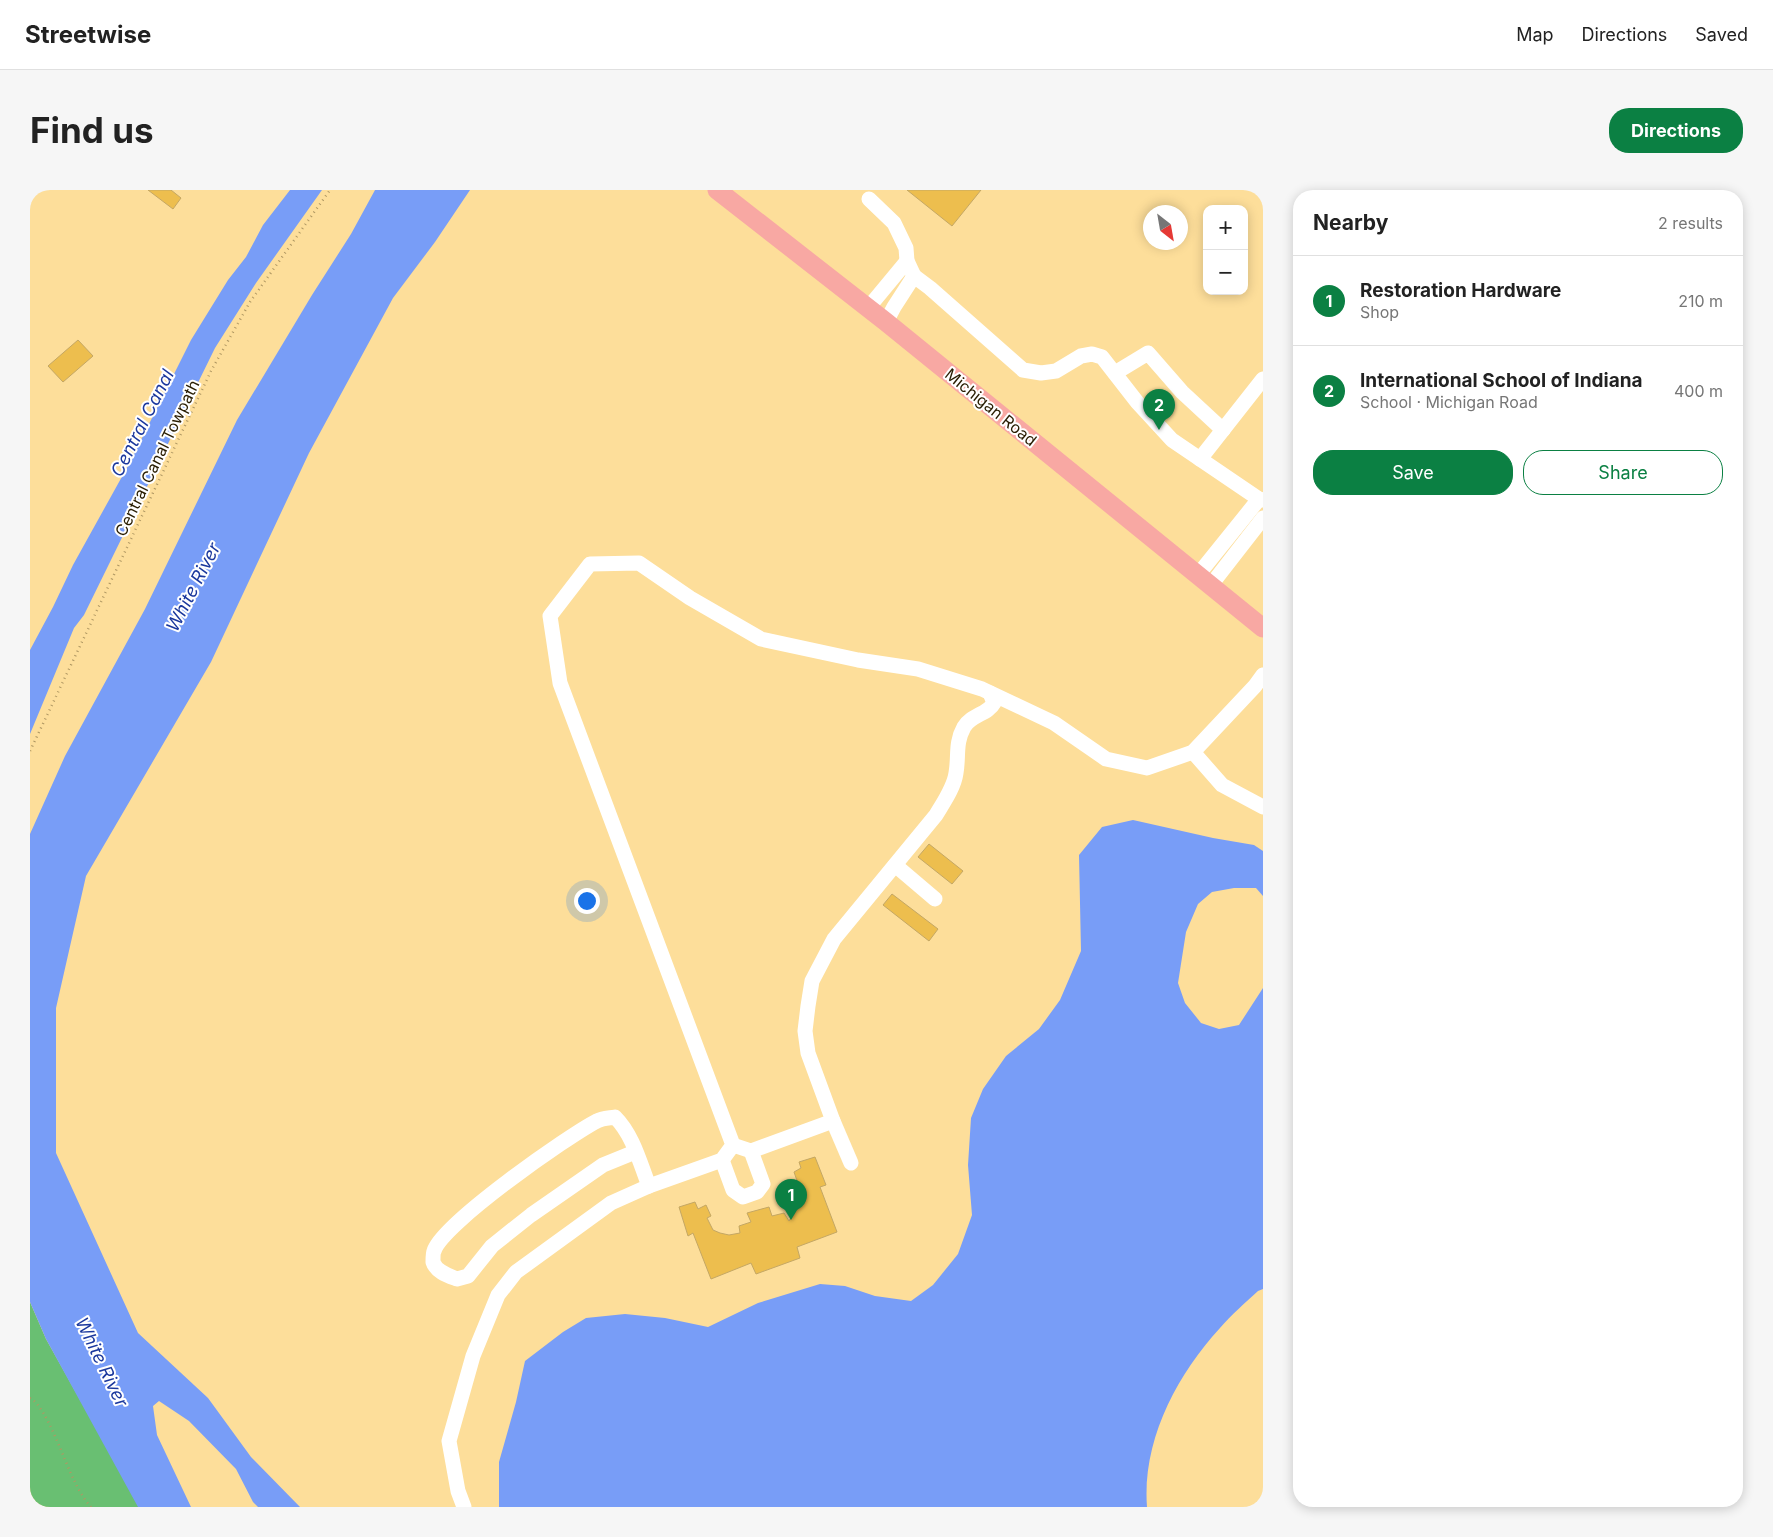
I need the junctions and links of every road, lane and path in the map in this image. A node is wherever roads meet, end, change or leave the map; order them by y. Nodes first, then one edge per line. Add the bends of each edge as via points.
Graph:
1 (330, 190) edge
2 (717, 190) edge
3 (869, 199) dead end
4 (907, 261) junction
5 (914, 276) junction
6 (868, 308) junction
7 (886, 322) junction
8 (1115, 373) junction
9 (1263, 379) edge
10 (1223, 430) junction
11 (1200, 459) junction
12 (1261, 500) edge
13 (1263, 518) edge
14 (1204, 581) junction
15 (1263, 628) edge
16 (1263, 675) edge
17 (991, 700) junction
18 (30, 751) edge
19 (1193, 752) junction
20 (1263, 807) edge
21 (895, 865) junction
22 (935, 899) dead end
23 (833, 1121) junction
24 (733, 1145) junction
25 (751, 1151) junction
26 (635, 1152) junction
27 (722, 1160) junction
28 (851, 1163) dead end
29 (649, 1186) junction
30 (30, 1398) edge
31 (91, 1507) edge
32 (464, 1507) edge

1 - 18 path, Central Canal Towpath via 250,302 211,371
2 - 6 main road, Michigan Road
3 - 4 lane via 894,223 906,248
4 - 5 lane
4 - 6 lane
5 - 7 lane
5 - 8 lane via 1023,370 1056,371 1081,356 1092,354 1102,357
6 - 7 main road, Michigan Road
7 - 14 main road, Michigan Road
8 - 10 lane via 1148,353 1182,392
8 - 11 lane via 1172,440
9 - 10 lane
10 - 11 lane
11 - 12 lane
12 - 14 lane
13 - 14 lane
14 - 15 main road, Michigan Road
16 - 19 lane
17 - 19 lane via 1018,706 1054,723 1106,759 1147,768
17 - 21 lane via 965,725 958,740 956,774 936,815
17 - 24 lane via 918,670 761,639 690,598 639,563 590,564 550,616 560,683
19 - 20 lane via 1222,785
21 - 22 lane
21 - 23 lane via 834,939 812,981 806,1031 808,1053
23 - 25 lane
23 - 28 lane
24 - 25 lane
24 - 27 lane
25 - 27 lane via 763,1184 757,1192 743,1197 733,1190
26 - 26 lane via 623,1125 615,1117 598,1120 529,1166 458,1221 434,1250 434,1262 440,1272 457,1279 468,1276 492,1246 531,1215 604,1165
26 - 29 lane
27 - 29 lane
29 - 32 lane via 611,1203 516,1272 498,1295 473,1356 449,1442
30 - 31 path via 43,1412 75,1482

